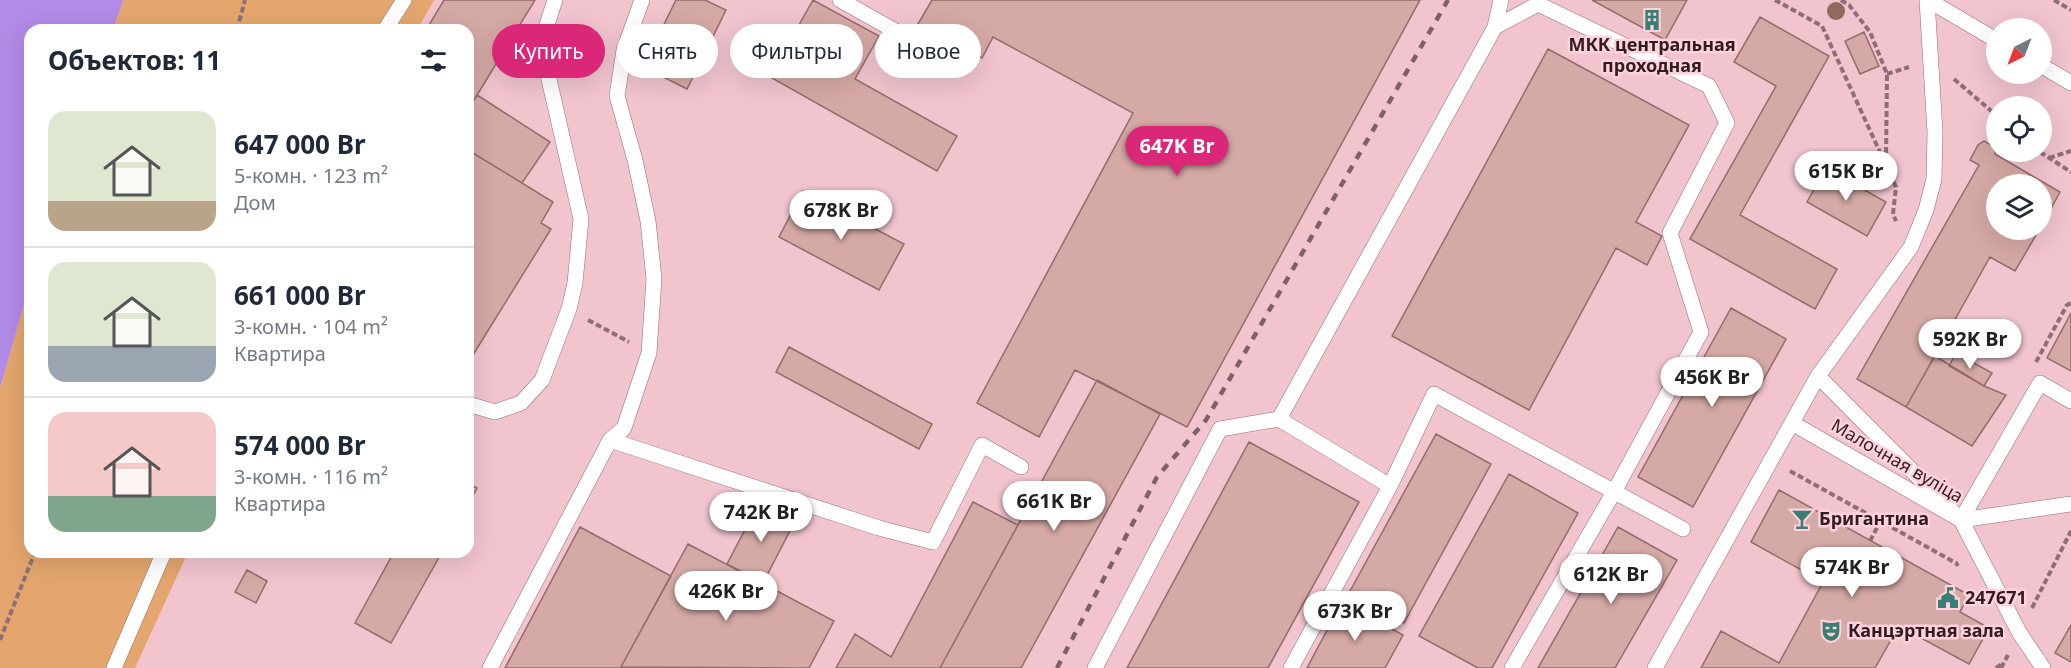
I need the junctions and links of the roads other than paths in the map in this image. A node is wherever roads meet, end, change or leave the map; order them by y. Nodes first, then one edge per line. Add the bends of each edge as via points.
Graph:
1 (404, 0) edge
2 (555, 0) edge
3 (642, 0) edge
4 (840, 0) edge
5 (1501, 0) edge
6 (1928, 0) edge
7 (390, 24) edge
8 (883, 24) edge
9 (1495, 27) junction
10 (1986, 34) edge
11 (2052, 72) edge
12 (2071, 83) edge
13 (1818, 376) junction
14 (2071, 401) edge
15 (474, 406) edge
16 (1279, 419) junction
17 (1792, 423) junction
18 (610, 440) junction
19 (1021, 468) dead end
20 (1389, 486) junction
21 (1615, 490) junction
22 (2071, 504) edge
23 (1960, 520) junction
24 (1683, 529) dead end
25 (161, 558) edge
26 (114, 668) edge
27 (490, 668) edge
28 (1095, 668) edge
29 (1291, 668) edge
30 (1512, 668) edge
31 (1655, 668) edge
32 (2043, 668) edge

1 - 7 lane
2 - 15 lane via 543,37 543,53 581,219 575,283 542,380 520,403 495,412
3 - 18 lane via 624,50 617,96 648,221 654,279 649,353 624,429
4 - 8 lane
5 - 9 lane
6 - 10 lane
6 - 13 lane via 1934,179 1926,210 1911,247
9 - 16 lane
9 - 21 lane via 1538,4 1709,86 1727,123 1671,233 1701,332
11 - 12 lane
13 - 17 lane
13 - 23 lane
14 - 23 lane via 2040,383
16 - 20 lane
16 - 28 lane via 1220,429
17 - 23 lane, Малочная вуліца
17 - 31 lane
18 - 19 lane via 933,542 982,445
18 - 27 lane
20 - 21 lane via 1434,394
20 - 29 lane
21 - 24 lane
21 - 30 lane
22 - 23 lane
23 - 32 lane, Малочная вуліца via 2019,632
25 - 26 lane

